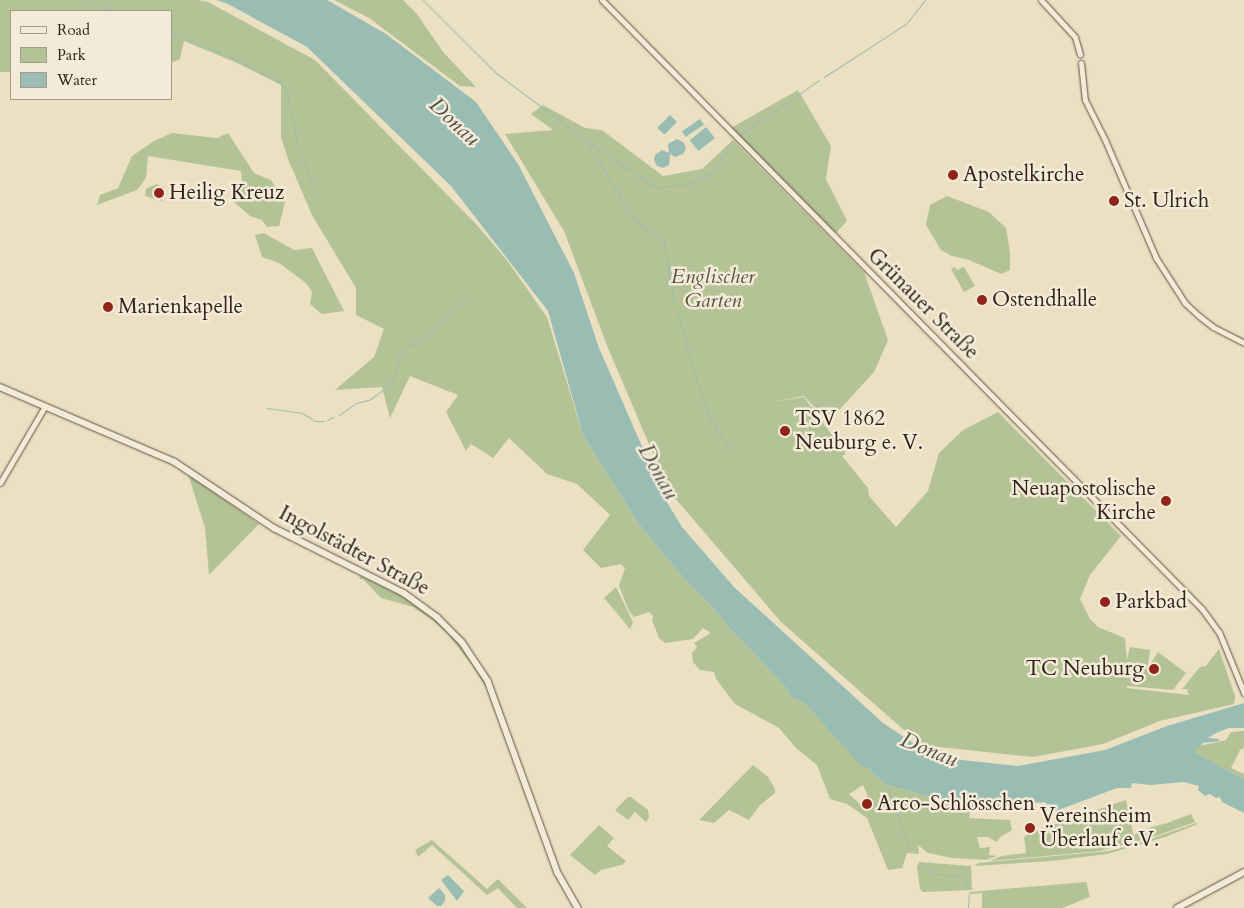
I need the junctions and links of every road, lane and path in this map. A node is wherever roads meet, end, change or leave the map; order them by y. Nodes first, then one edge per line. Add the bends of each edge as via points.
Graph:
1 (602, 0) edge
2 (1041, 0) edge
3 (1080, 54) dead end
4 (1080, 63) dead end
5 (1244, 343) edge
6 (0, 387) edge
7 (45, 406) junction
8 (0, 483) edge
9 (1244, 693) edge
10 (1244, 872) edge
11 (578, 908) edge
12 (1177, 908) edge

1 - 9 street, Grünauer Straße via 1191,598 1219,632
2 - 3 street via 1074,37
4 - 5 street via 1085,100 1156,258 1186,303 1199,316
6 - 7 main road, Ingolstädter Straße
7 - 8 street
7 - 11 main road, Ingolstädter Straße via 175,462 274,528 404,593 437,616 462,642 488,681 558,873
10 - 12 main road

